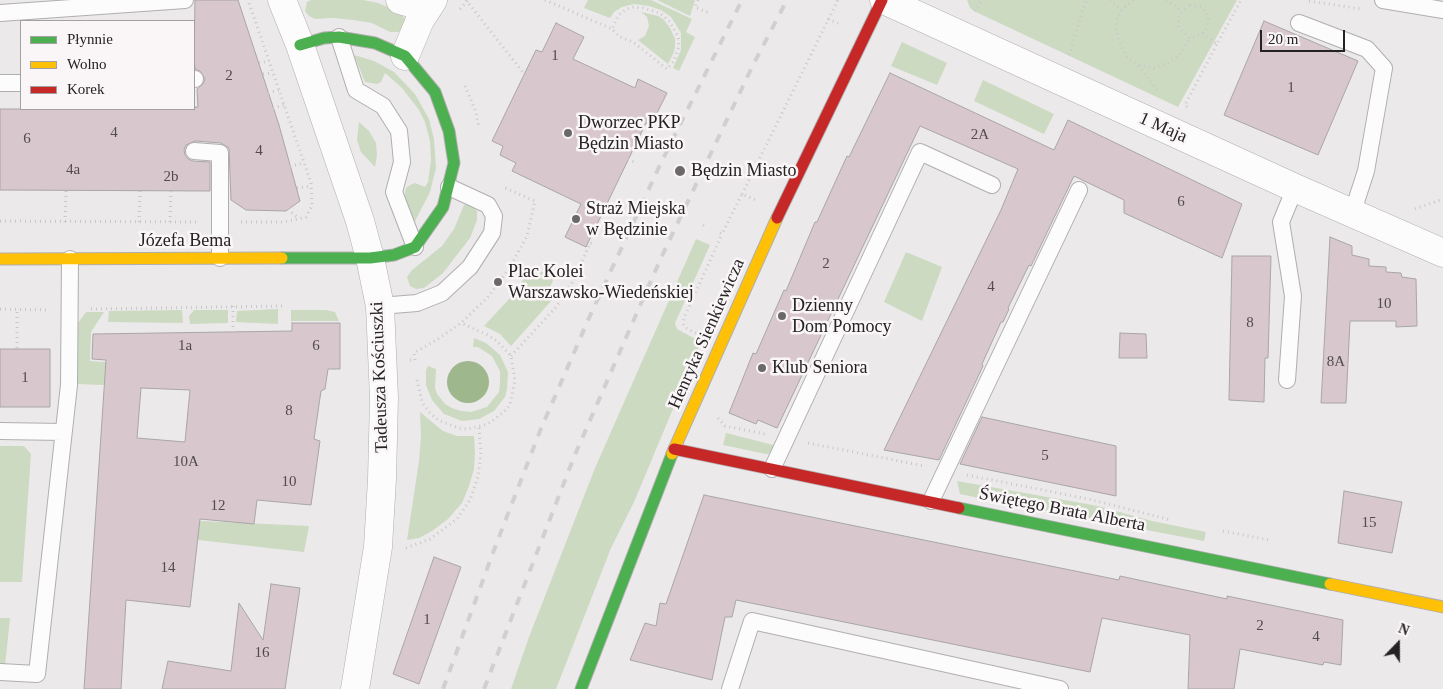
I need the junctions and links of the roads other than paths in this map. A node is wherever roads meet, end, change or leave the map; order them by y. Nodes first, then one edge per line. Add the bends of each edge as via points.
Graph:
1 (185, 0) edge
2 (282, 0) edge
3 (400, 0) edge
4 (883, 0) edge
5 (1383, 0) edge
6 (430, 4) edge
7 (1443, 10) edge
8 (0, 13) edge
9 (1299, 23) dead end
10 (339, 37) junction
11 (300, 45) junction
12 (405, 56) junction
13 (0, 83) edge
14 (20, 83) edge
15 (194, 152) dead end
16 (992, 185) dead end
17 (449, 187) junction
18 (1295, 188) junction
19 (1080, 190) dead end
20 (1352, 214) junction
21 (415, 247) junction
22 (1443, 253) edge
23 (220, 258) junction
24 (370, 258) junction
25 (0, 259) edge
26 (70, 259) junction
27 (380, 306) junction
28 (1287, 380) dead end
29 (0, 431) edge
30 (63, 432) junction
31 (674, 449) junction
32 (772, 469) junction
33 (931, 501) junction
34 (1443, 606) edge
35 (0, 672) edge
36 (356, 689) edge
37 (581, 689) edge
38 (730, 689) edge
39 (1060, 689) edge

1 - 8 lane
2 - 11 street, Tadeusza Kościuszki
3 - 6 street
4 - 18 street, 1 Maja
4 - 31 street, Henryka Sienkiewicza via 781,210
5 - 7 lane
6 - 12 street
9 - 20 lane via 1367,49 1384,68 1366,171
10 - 11 street
10 - 12 street via 376,43
10 - 21 lane via 356,90 382,106 399,131 402,162 394,192
11 - 24 street, Tadeusza Kościuszki
12 - 17 street via 435,92 449,131 454,163
13 - 14 lane
15 - 23 lane via 220,153
16 - 32 lane via 920,152
17 - 21 street via 444,207
17 - 27 lane via 488,205 494,216 492,233 470,267 442,293 417,303
18 - 20 street, 1 Maja
18 - 28 lane via 1281,222 1294,296
19 - 33 lane
20 - 22 street, 1 Maja
21 - 24 street via 394,255
23 - 24 street, Józefa Bema
23 - 26 street, Józefa Bema
24 - 27 street, Tadeusza Kościuszki
25 - 26 street, Józefa Bema
26 - 30 lane via 69,385
27 - 36 street, Tadeusza Kościuszki via 384,398 379,537
29 - 30 lane
30 - 35 lane via 37,674
31 - 32 street, Świętego Brata Alberta
31 - 37 street, Henryka Sienkiewicza
32 - 33 street, Świętego Brata Alberta
33 - 34 street, Świętego Brata Alberta
38 - 39 lane via 752,620

